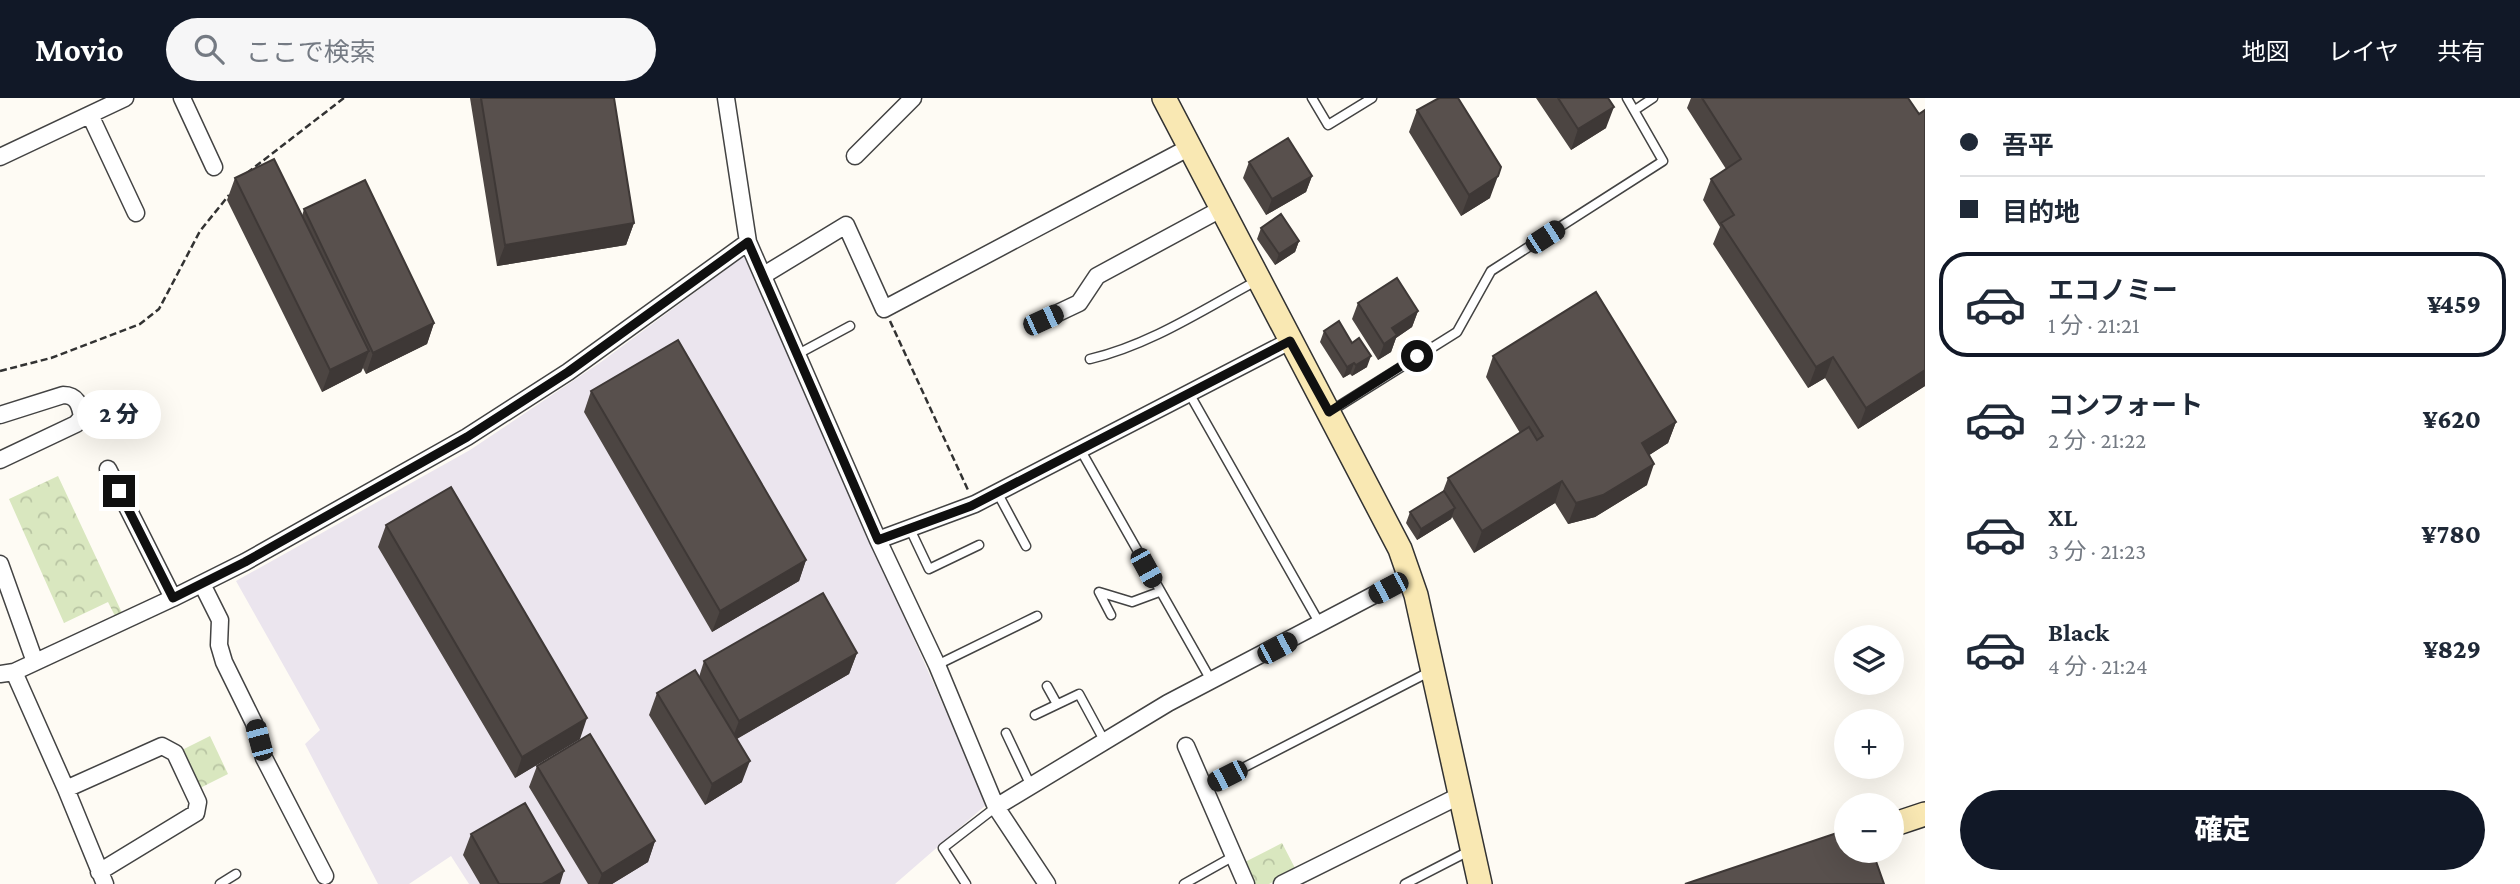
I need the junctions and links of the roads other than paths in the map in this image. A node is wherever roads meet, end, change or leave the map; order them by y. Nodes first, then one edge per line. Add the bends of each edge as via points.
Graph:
1 (125, 98) edge
2 (182, 98) edge
3 (726, 98) edge
4 (914, 98) edge
5 (1312, 98) edge
6 (1372, 98) edge
7 (1627, 98) edge
8 (1653, 98) edge
9 (1168, 102) edge
10 (1635, 110) junction
11 (90, 115) junction
12 (1190, 147) junction
13 (855, 156) dead end
14 (0, 157) edge
15 (214, 167) dead end
16 (1221, 209) junction
17 (136, 213) dead end
18 (748, 242) junction
19 (764, 275) junction
20 (1258, 279) junction
21 (1043, 320) dead end
22 (850, 326) dead end
23 (1290, 341) junction
24 (799, 354) junction
25 (1090, 359) dead end
26 (1189, 393) junction
27 (1329, 412) junction
28 (0, 415) edge
29 (1080, 449) junction
30 (0, 460) edge
31 (108, 469) dead end
32 (997, 492) junction
33 (910, 529) junction
34 (878, 540) junction
35 (979, 545) dead end
36 (1026, 547) dead end
37 (0, 564) edge
38 (1410, 576) junction
39 (202, 584) junction
40 (1159, 592) junction
41 (173, 598) junction
42 (1111, 615) dead end
43 (1038, 616) dead end
44 (1320, 624) junction
45 (35, 662) junction
46 (937, 665) junction
47 (1431, 671) junction
48 (7, 673) edge
49 (1212, 682) junction
50 (1047, 686) dead end
51 (1057, 704) junction
52 (1035, 715) dead end
53 (1006, 733) dead end
54 (1105, 742) junction
55 (1186, 746) dead end
56 (1031, 786) junction
57 (1205, 788) junction
58 (66, 789) junction
59 (1459, 796) junction
60 (996, 807) junction
61 (1925, 814) edge
62 (1904, 821) edge
63 (1472, 850) junction
64 (1234, 856) junction
65 (236, 874) dead end
66 (325, 876) dead end
67 (102, 878) edge
68 (219, 884) edge
69 (966, 884) edge
70 (1047, 884) edge
71 (1184, 884) edge
72 (1246, 884) edge
73 (1282, 884) edge
74 (1405, 884) edge
75 (1480, 884) edge

1 - 11 street
2 - 15 street
3 - 18 street
4 - 13 street
5 - 6 lane via 1328,125
7 - 10 lane
8 - 10 lane
9 - 12 street
10 - 27 lane via 1663,161 1491,271 1457,332
11 - 14 street
11 - 17 street
12 - 16 street
12 - 19 street via 884,309 846,225
16 - 20 street
16 - 21 street via 1097,276 1079,303
18 - 19 street
18 - 39 street via 568,372 467,437
19 - 24 street
20 - 23 street
20 - 25 lane via 1141,343
22 - 24 lane
23 - 26 street
23 - 27 street
24 - 34 street
26 - 29 street
26 - 44 lane
27 - 38 street
28 - 30 street via 70,395 77,400 82,417
29 - 32 street
29 - 40 lane
31 - 41 street
32 - 33 street
32 - 36 lane
33 - 34 street
33 - 35 lane via 929,569
34 - 46 street
37 - 45 street
38 - 44 street
38 - 47 street
39 - 41 street
39 - 66 street via 220,620 224,662 254,723 264,758
40 - 42 lane via 1132,602 1099,592
40 - 49 lane
41 - 45 street
43 - 46 lane
44 - 49 street
45 - 48 street
46 - 60 street
47 - 57 lane
47 - 59 street
48 - 58 street
49 - 54 street
50 - 51 lane
51 - 52 lane
51 - 54 lane via 1079,694
53 - 56 lane
54 - 56 street
55 - 57 street
56 - 60 street
57 - 64 street
58 - 67 street
58 - 67 street via 162,746 175,753 198,802 196,813
59 - 63 street
59 - 73 street
60 - 69 lane via 943,848
60 - 70 street
61 - 62 street
63 - 74 lane
63 - 75 street
64 - 71 lane
64 - 72 street
65 - 68 lane

